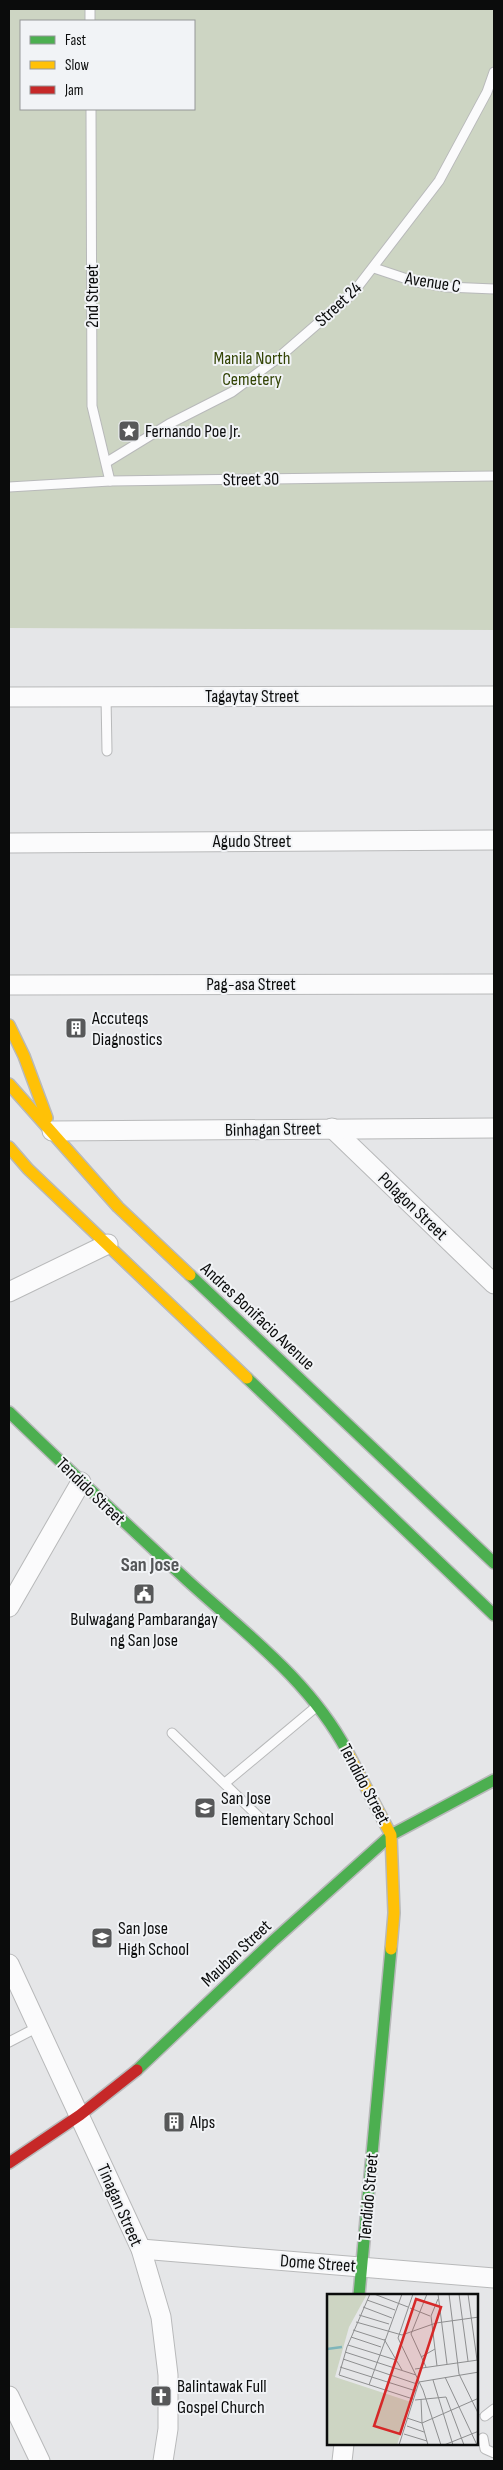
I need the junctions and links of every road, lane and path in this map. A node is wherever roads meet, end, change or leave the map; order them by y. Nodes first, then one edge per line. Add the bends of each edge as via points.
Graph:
1 (494, 72) edge
2 (91, 110) edge
3 (374, 268) junction
4 (494, 289) edge
5 (107, 462) junction
6 (494, 476) edge
7 (110, 481) junction
8 (9, 487) edge
9 (494, 696) edge
10 (9, 697) edge
11 (106, 697) junction
12 (107, 751) dead end
13 (494, 840) edge
14 (9, 842) edge
15 (494, 984) edge
16 (9, 985) edge
17 (9, 1025) edge
18 (9, 1084) edge
19 (332, 1128) junction
20 (494, 1128) edge
21 (52, 1131) junction
22 (9, 1147) edge
23 (9, 1161) edge
24 (28, 1169) junction
25 (108, 1244) junction
26 (494, 1283) edge
27 (9, 1292) edge
28 (9, 1412) edge
29 (81, 1482) junction
30 (494, 1563) edge
31 (9, 1607) edge
32 (494, 1615) edge
33 (318, 1705) junction
34 (172, 1733) dead end
35 (494, 1780) edge
36 (225, 1782) junction
37 (260, 1818) dead end
38 (391, 1835) junction
39 (9, 1964) edge
40 (38, 2027) junction
41 (9, 2042) edge
42 (80, 2115) junction
43 (9, 2163) edge
44 (141, 2249) junction
45 (362, 2266) junction
46 (494, 2278) edge
47 (359, 2294) edge
48 (9, 2396) edge
49 (494, 2409) edge
50 (485, 2416) dead end
51 (483, 2438) dead end
52 (344, 2445) edge
53 (494, 2453) edge
54 (40, 2461) edge
55 (163, 2461) edge
56 (342, 2461) edge

1 - 3 lane, Street 24 via 487,92 439,181
2 - 5 lane, 2nd Street via 92,406
3 - 4 lane, Avenue C via 416,282
3 - 5 lane, Street 24 via 353,293 278,358 232,392 168,424
5 - 7 lane, 2nd Street
6 - 7 lane, Street 30
7 - 8 lane, Street 30
9 - 11 street, Tagaytay Street
10 - 11 street, Tagaytay Street
11 - 12 lane
13 - 14 street, Agudo Street
15 - 16 street, Pag-asa Street
17 - 21 street
18 - 21 street, Andres Bonifacio Avenue
19 - 20 street, Binhagan Street
19 - 21 street, Binhagan Street
19 - 26 street, Polagon Street
21 - 30 street, Andres Bonifacio Avenue via 118,1207
22 - 24 street
23 - 24 street
24 - 25 street
25 - 27 street
25 - 32 street
28 - 29 street, Tendido Street
29 - 31 street
29 - 33 street, Tendido Street via 298,1681
33 - 36 lane
33 - 38 street, Tendido Street via 342,1740
34 - 36 lane
35 - 38 street, Mauban Street
36 - 37 lane
38 - 42 street, Mauban Street via 143,2065
38 - 45 street, Tendido Street via 394,1913
39 - 40 street, Tinagan Street
40 - 41 lane
40 - 42 street, Tinagan Street
42 - 43 street, Mauban Street
42 - 44 street, Tinagan Street
44 - 45 street, Dome Street
44 - 55 street, Tinagan Street via 161,2317 168,2375 168,2429
45 - 46 street, Dome Street
45 - 47 street, Tendido Street
48 - 54 street
49 - 50 lane
51 - 53 lane via 484,2449
52 - 56 street

